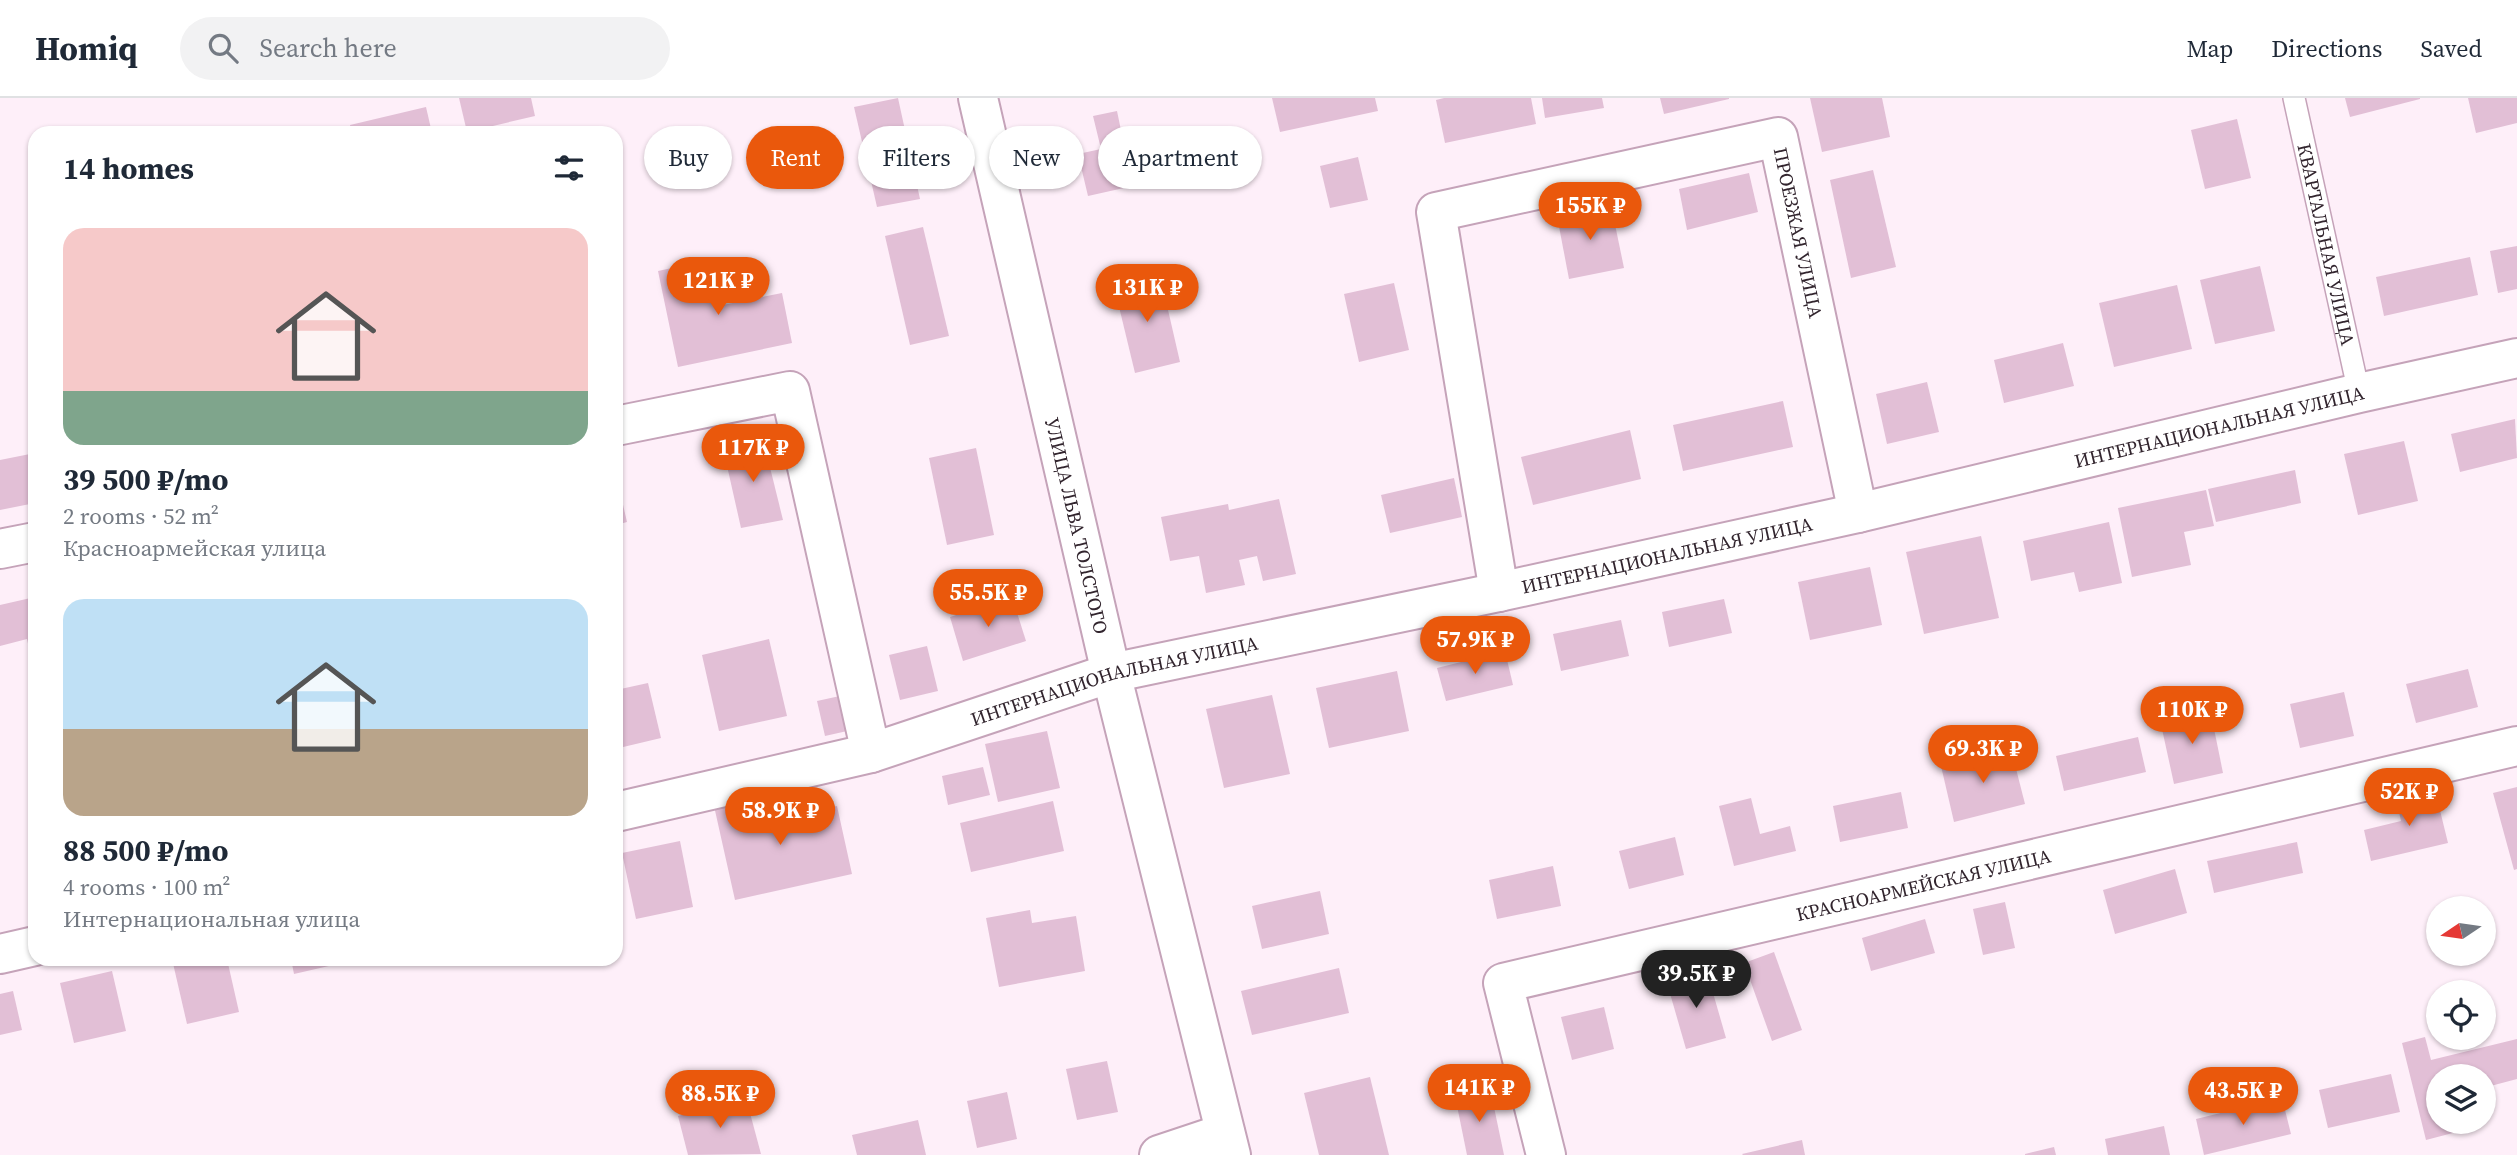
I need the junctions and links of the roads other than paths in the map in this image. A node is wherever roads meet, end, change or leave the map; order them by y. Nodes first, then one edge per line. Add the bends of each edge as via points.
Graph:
1 (978, 98) edge
2 (2294, 98) edge
3 (2517, 358) edge
4 (2359, 393) junction
5 (623, 425) edge
6 (1858, 513) junction
7 (28, 543) edge
8 (0, 549) edge
9 (1499, 592) junction
10 (1111, 673) junction
11 (2517, 746) edge
12 (870, 754) junction
13 (623, 810) edge
14 (28, 948) edge
15 (0, 954) edge
16 (1228, 1144) edge
17 (1159, 1155) edge
18 (1546, 1155) edge

1 - 10 street, УЛИЦА ЛЬВА ТОЛСТОГО
2 - 4 lane, КВАРТАЛЬНАЯ УЛИЦА
3 - 4 street, ИНТЕРНАЦИОНАЛЬНАЯ УЛИЦА
4 - 6 street, ИНТЕРНАЦИОНАЛЬНАЯ УЛИЦА
5 - 12 street via 790,391
6 - 9 street, ИНТЕРНАЦИОНАЛЬНАЯ УЛИЦА
6 - 9 street, ПРОЕЗЖАЯ УЛИЦА via 1778,136 1436,212
7 - 8 street
9 - 10 street, ИНТЕРНАЦИОНАЛЬНАЯ УЛИЦА
10 - 12 street, ИНТЕРНАЦИОНАЛЬНАЯ УЛИЦА
10 - 16 street, УЛИЦА ЛЬВА ТОЛСТОГО
11 - 18 street, КРАСНОАРМЕЙСКАЯ УЛИЦА via 1503,983
12 - 13 street, ИНТЕРНАЦИОНАЛЬНАЯ УЛИЦА
14 - 15 street
16 - 17 street

